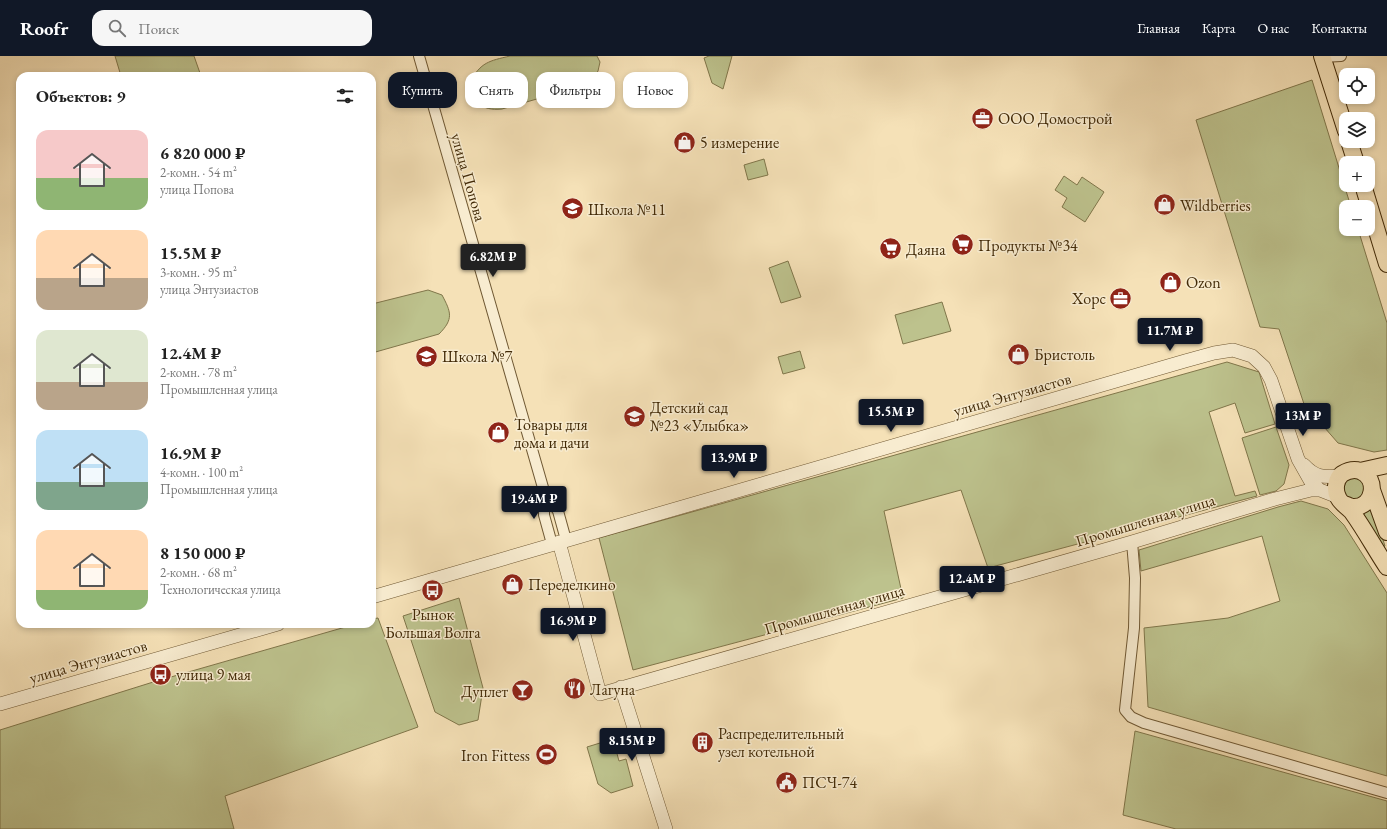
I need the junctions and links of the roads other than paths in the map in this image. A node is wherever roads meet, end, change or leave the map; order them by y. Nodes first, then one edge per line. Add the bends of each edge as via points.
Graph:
1 (419, 56) edge
2 (1341, 56) edge
3 (1322, 57) edge
4 (1340, 112) edge
5 (1365, 192) edge
6 (1387, 264) edge
7 (1298, 459) junction
8 (1387, 465) edge
9 (1387, 468) edge
10 (1360, 471) junction
11 (1340, 476) junction
12 (1372, 488) junction
13 (1320, 490) junction
14 (544, 491) junction
15 (1341, 501) junction
16 (1387, 532) edge
17 (559, 542) junction
18 (1132, 542) junction
19 (1387, 567) edge
20 (376, 596) edge
21 (264, 628) edge
22 (621, 687) junction
23 (0, 704) edge
24 (1387, 793) edge
25 (666, 829) edge

1 - 14 street, улица Попова
2 - 3 street
3 - 4 main road
5 - 6 main road
7 - 11 street, улица Энтузиастов via 1314,474 1322,477
7 - 13 street, улица Энтузиастов via 1311,482
7 - 17 street, улица Энтузиастов via 1264,367 1252,356 1233,350 1199,357
8 - 10 main road
9 - 12 main road via 1376,478
10 - 11 main road via 1350,471
10 - 12 main road via 1369,478
11 - 15 main road via 1336,489
12 - 15 main road via 1367,502 1360,506 1353,507
12 - 16 main road
13 - 15 street, улица Энтузиастов
13 - 18 street, Промышленная улица via 1275,498
14 - 17 street, улица Попова via 544,515
14 - 17 street, улица Попова via 558,511
15 - 19 main road via 1352,512
17 - 20 street, улица Энтузиастов
17 - 22 street, Промышленная улица via 600,694
18 - 22 street, Промышленная улица
18 - 24 street via 1135,578 1134,628 1125,710 1131,717 1144,723
21 - 23 street, улица Энтузиастов
22 - 25 street

